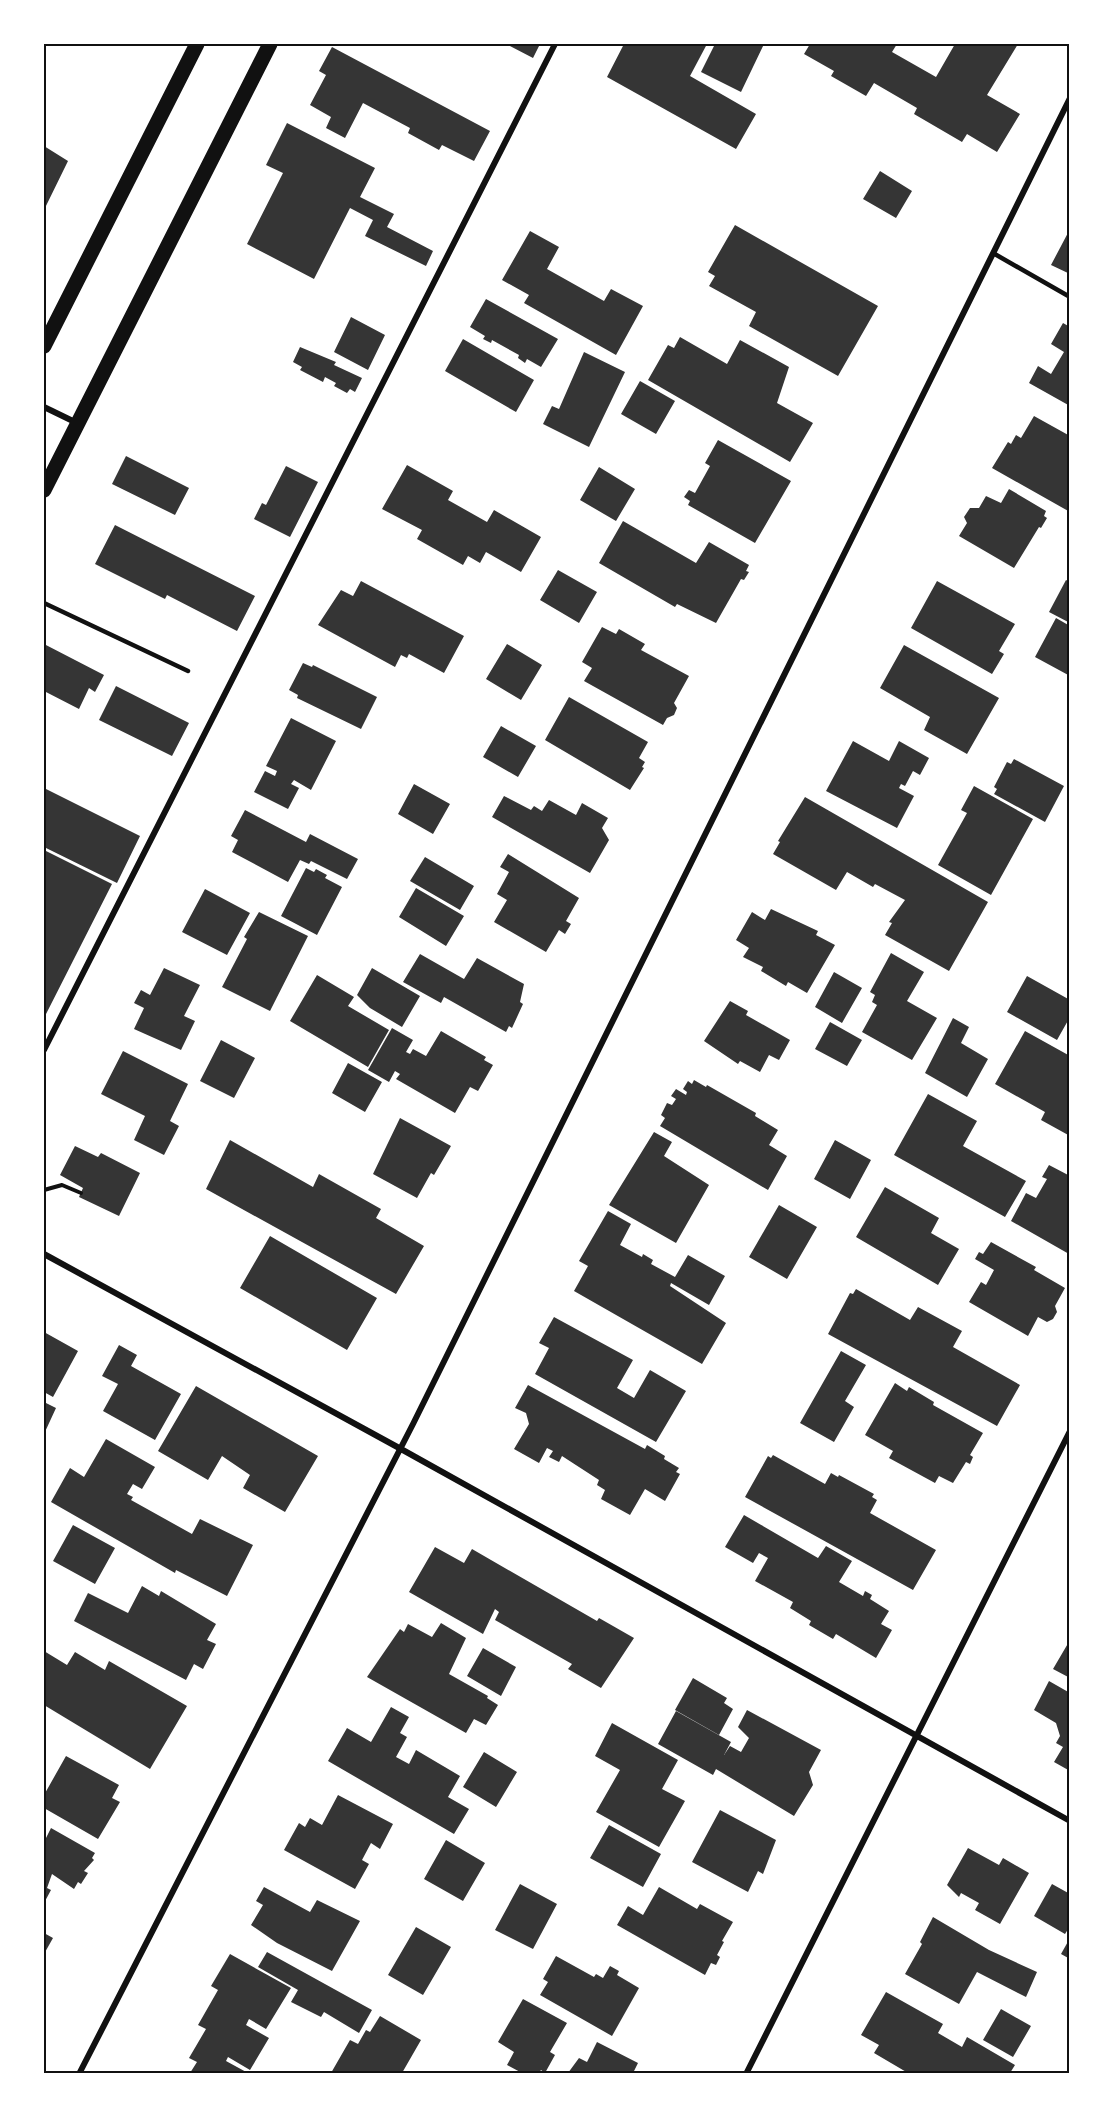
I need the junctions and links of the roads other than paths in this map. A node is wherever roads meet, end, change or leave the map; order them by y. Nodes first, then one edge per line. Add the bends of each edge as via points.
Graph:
1 (197, 44) edge
2 (270, 44) edge
3 (555, 44) edge
4 (1070, 98) edge
5 (993, 253) junction
6 (1070, 297) edge
7 (44, 346) edge
8 (44, 407) edge
9 (78, 423) junction
10 (44, 490) edge
11 (44, 603) edge
12 (188, 671) dead end
13 (44, 1050) edge
14 (44, 1254) edge
15 (1070, 1431) edge
16 (401, 1449) junction
17 (918, 1735) junction
18 (1070, 1821) edge
19 (79, 2073) edge
20 (746, 2073) edge

1 - 7 main road
2 - 9 main road
3 - 13 street
4 - 5 street
5 - 6 lane
5 - 16 street
8 - 9 street
9 - 10 main road
11 - 12 lane
14 - 16 street
15 - 17 street
16 - 17 street
16 - 19 street
17 - 18 street
17 - 20 street

